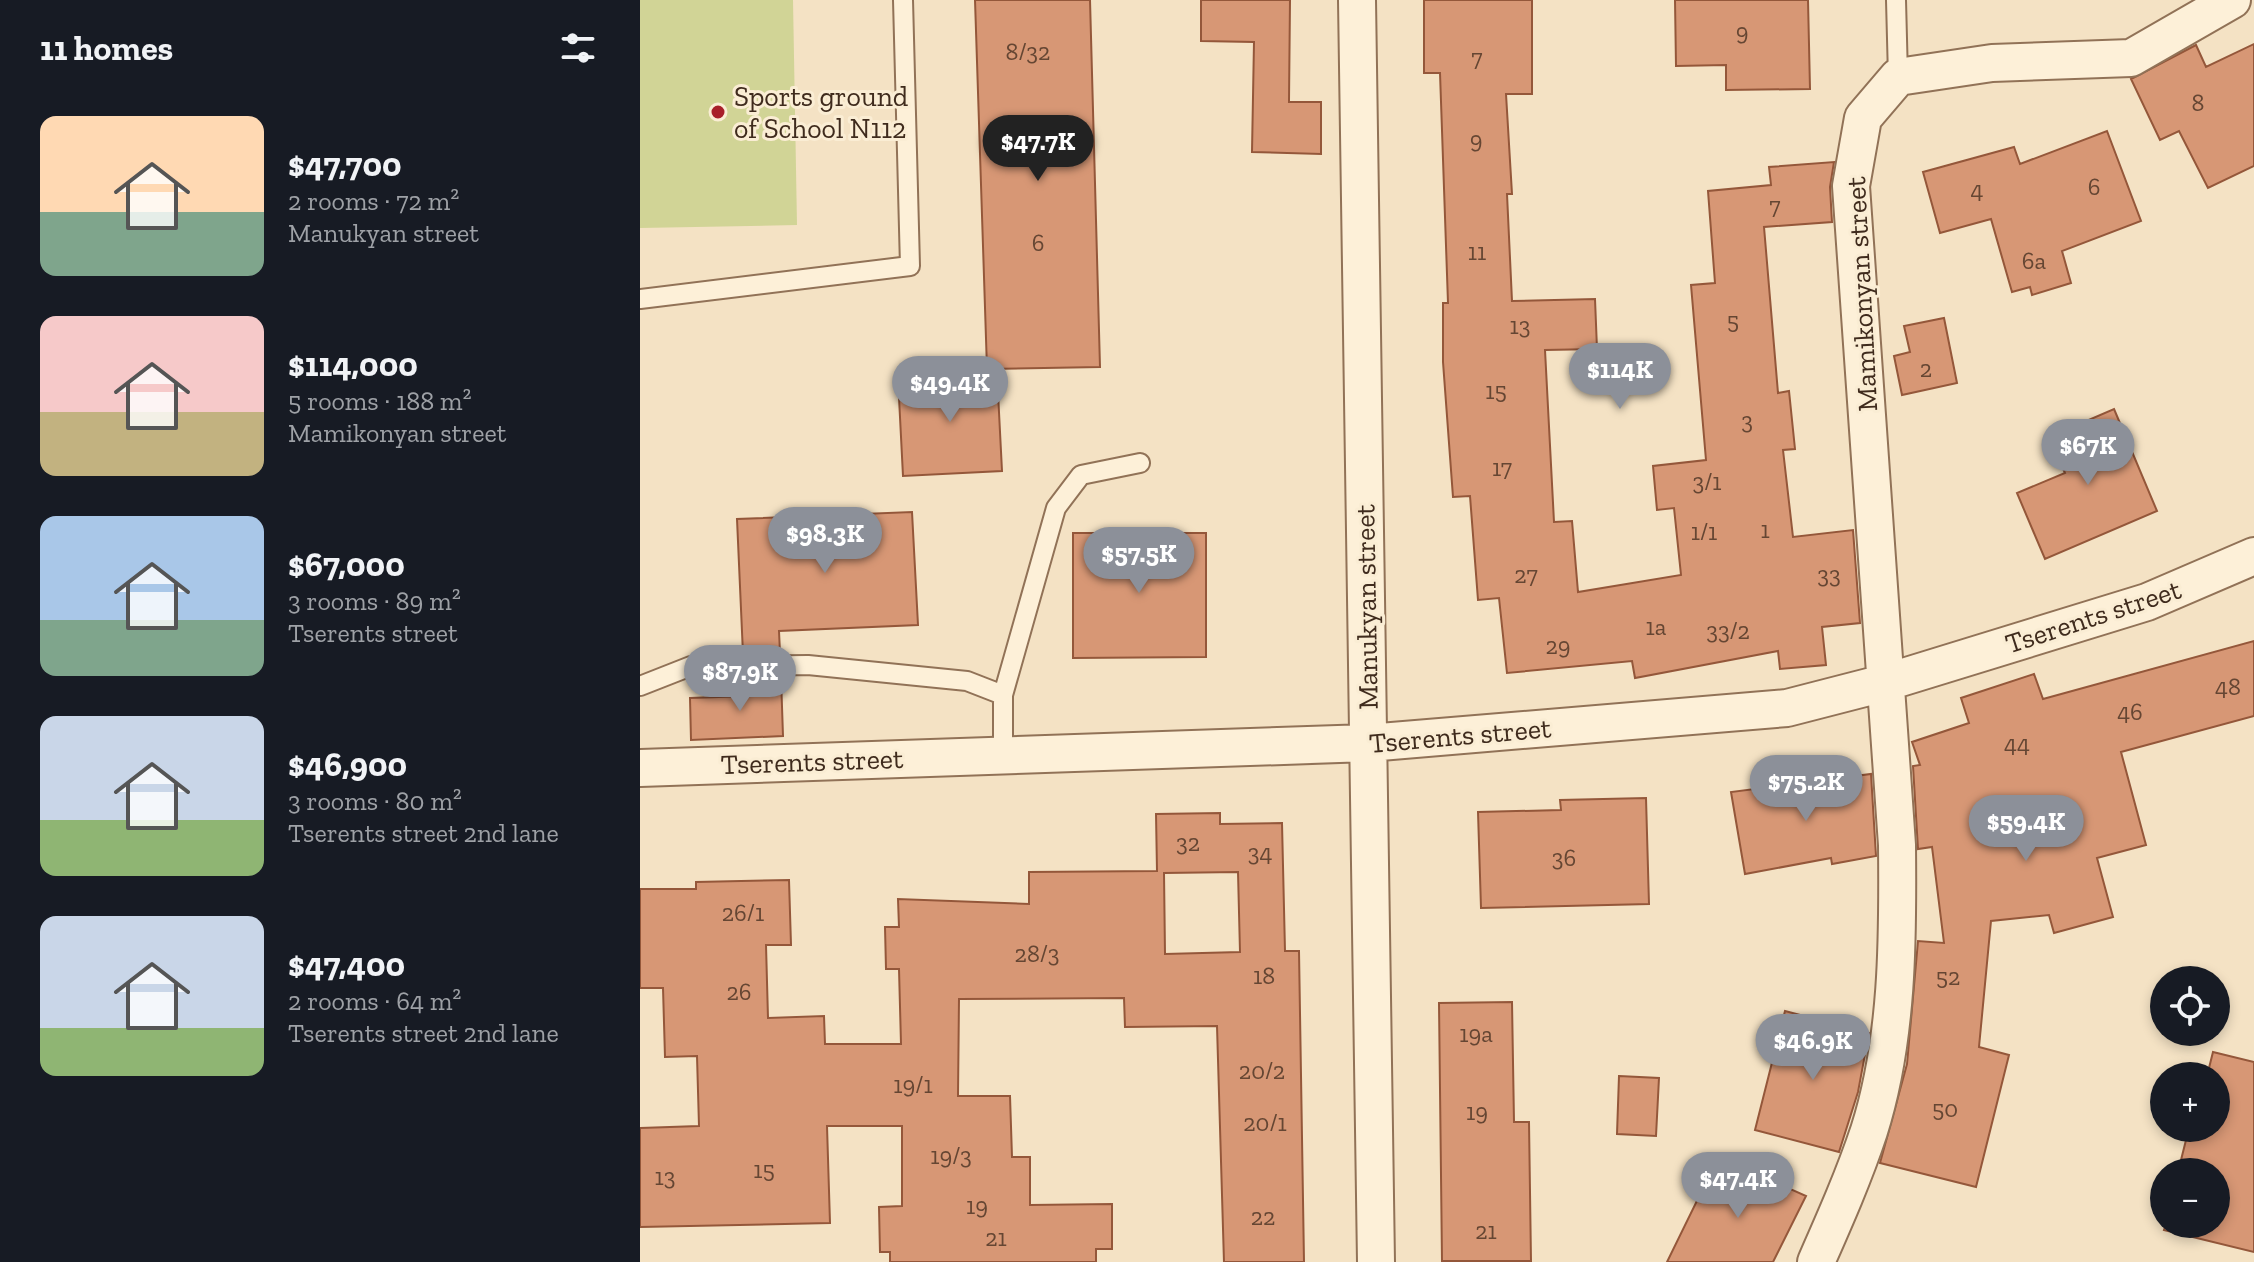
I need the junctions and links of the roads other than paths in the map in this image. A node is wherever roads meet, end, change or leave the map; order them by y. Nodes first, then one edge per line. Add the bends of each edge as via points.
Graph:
1 (903, 0) edge
2 (1357, 0) edge
3 (1896, 0) edge
4 (2232, 0) edge
5 (1898, 77) junction
6 (640, 299) edge
7 (1140, 463) dead end
8 (2254, 556) edge
9 (1884, 683) junction
10 (640, 686) edge
11 (1003, 695) junction
12 (1368, 743) junction
13 (1003, 754) junction
14 (640, 768) edge
15 (1376, 1262) edge
16 (1816, 1262) edge

1 - 6 lane via 910,266
2 - 12 street, Manukyan street
3 - 5 lane
4 - 5 street via 2131,58 1992,63
5 - 9 street, Mamikonyan street via 1863,118 1851,186
7 - 11 lane via 1081,475 1056,508
8 - 9 street, Tserents street via 2147,602
9 - 12 street, Tserents street via 1787,708
9 - 16 street, Mamikonyan street via 1897,845 1898,937 1890,1028 1870,1128
10 - 11 lane via 691,666 808,665 967,681
11 - 13 lane
12 - 13 street, Tserents street
12 - 15 street, Manukyan street
13 - 14 street, Tserents street

